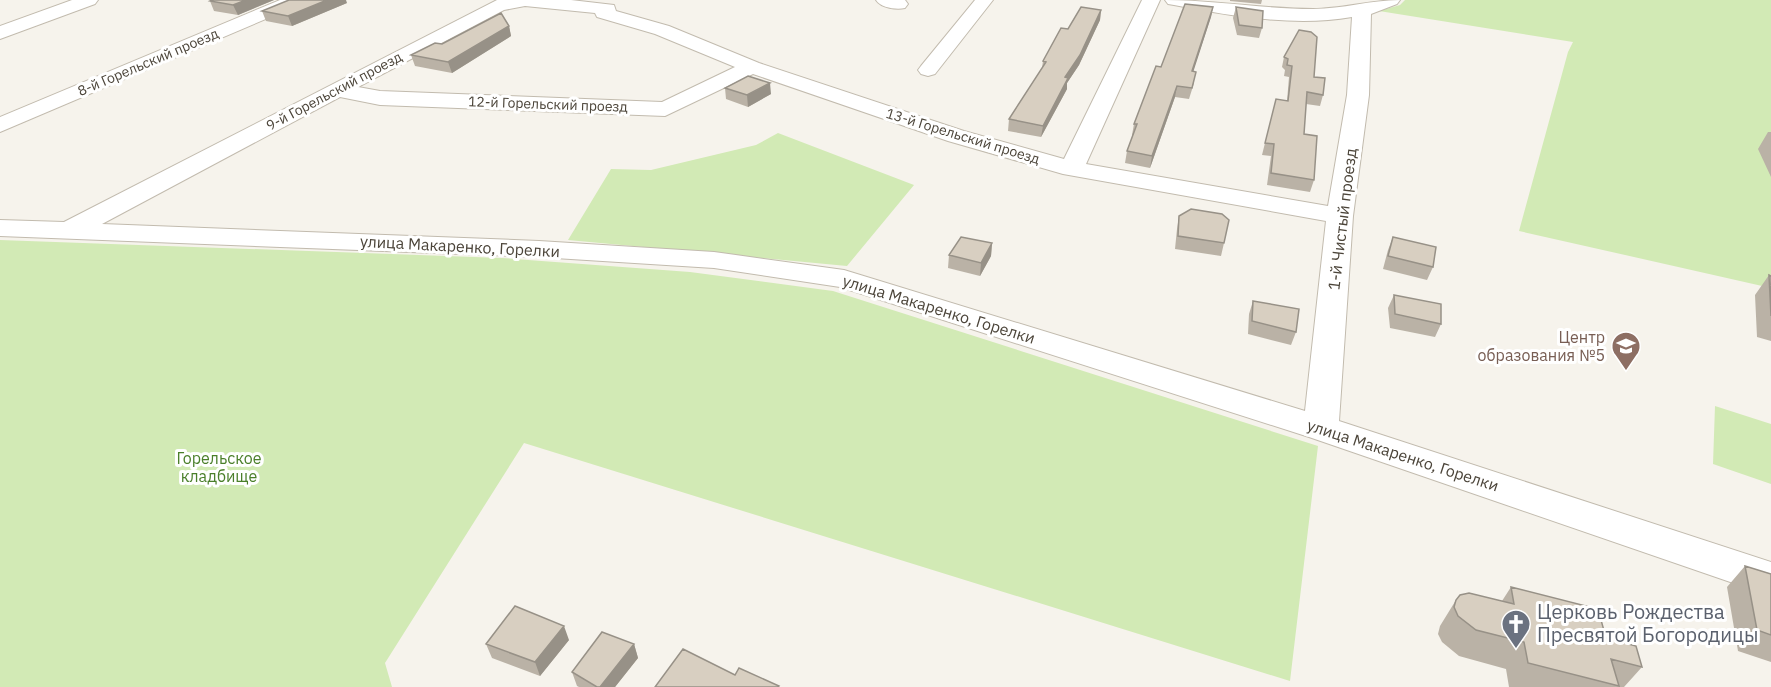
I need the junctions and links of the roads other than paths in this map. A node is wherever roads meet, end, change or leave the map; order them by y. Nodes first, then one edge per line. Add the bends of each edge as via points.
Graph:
1 (89, 0) edge
2 (295, 0) edge
3 (984, 0) edge
4 (1151, 0) edge
5 (1174, 0) edge
6 (1391, 0) edge
7 (617, 4) edge
8 (1362, 10) junction
9 (0, 33) edge
10 (752, 67) junction
11 (928, 70) dead end
12 (336, 90) junction
13 (0, 125) edge
14 (1072, 169) junction
15 (1340, 216) junction
16 (0, 228) edge
17 (72, 229) junction
18 (1321, 428) junction
19 (1771, 579) edge

1 - 9 street
2 - 13 street, 8-й Горельский проезд
3 - 11 street
4 - 14 street
5 - 8 street via 1250,12
6 - 8 street
7 - 10 street, 13-й Горельский проезд via 604,13 662,30
7 - 12 street, 9-й Горельский проезд via 525,1 499,5
8 - 15 street, 1-й Чистый проезд via 1358,95
10 - 12 street, 12-й Горельский проезд via 665,109 380,98
10 - 14 street, 13-й Горельский проезд via 956,136
12 - 17 street, 9-й Горельский проезд
14 - 15 street, 13-й Горельский проезд
15 - 18 street, 1-й Чистый проезд
16 - 17 street, улица Макаренко, Горелки
17 - 18 street, улица Макаренко, Горелки via 714,260 844,279
18 - 19 street, улица Макаренко, Горелки

